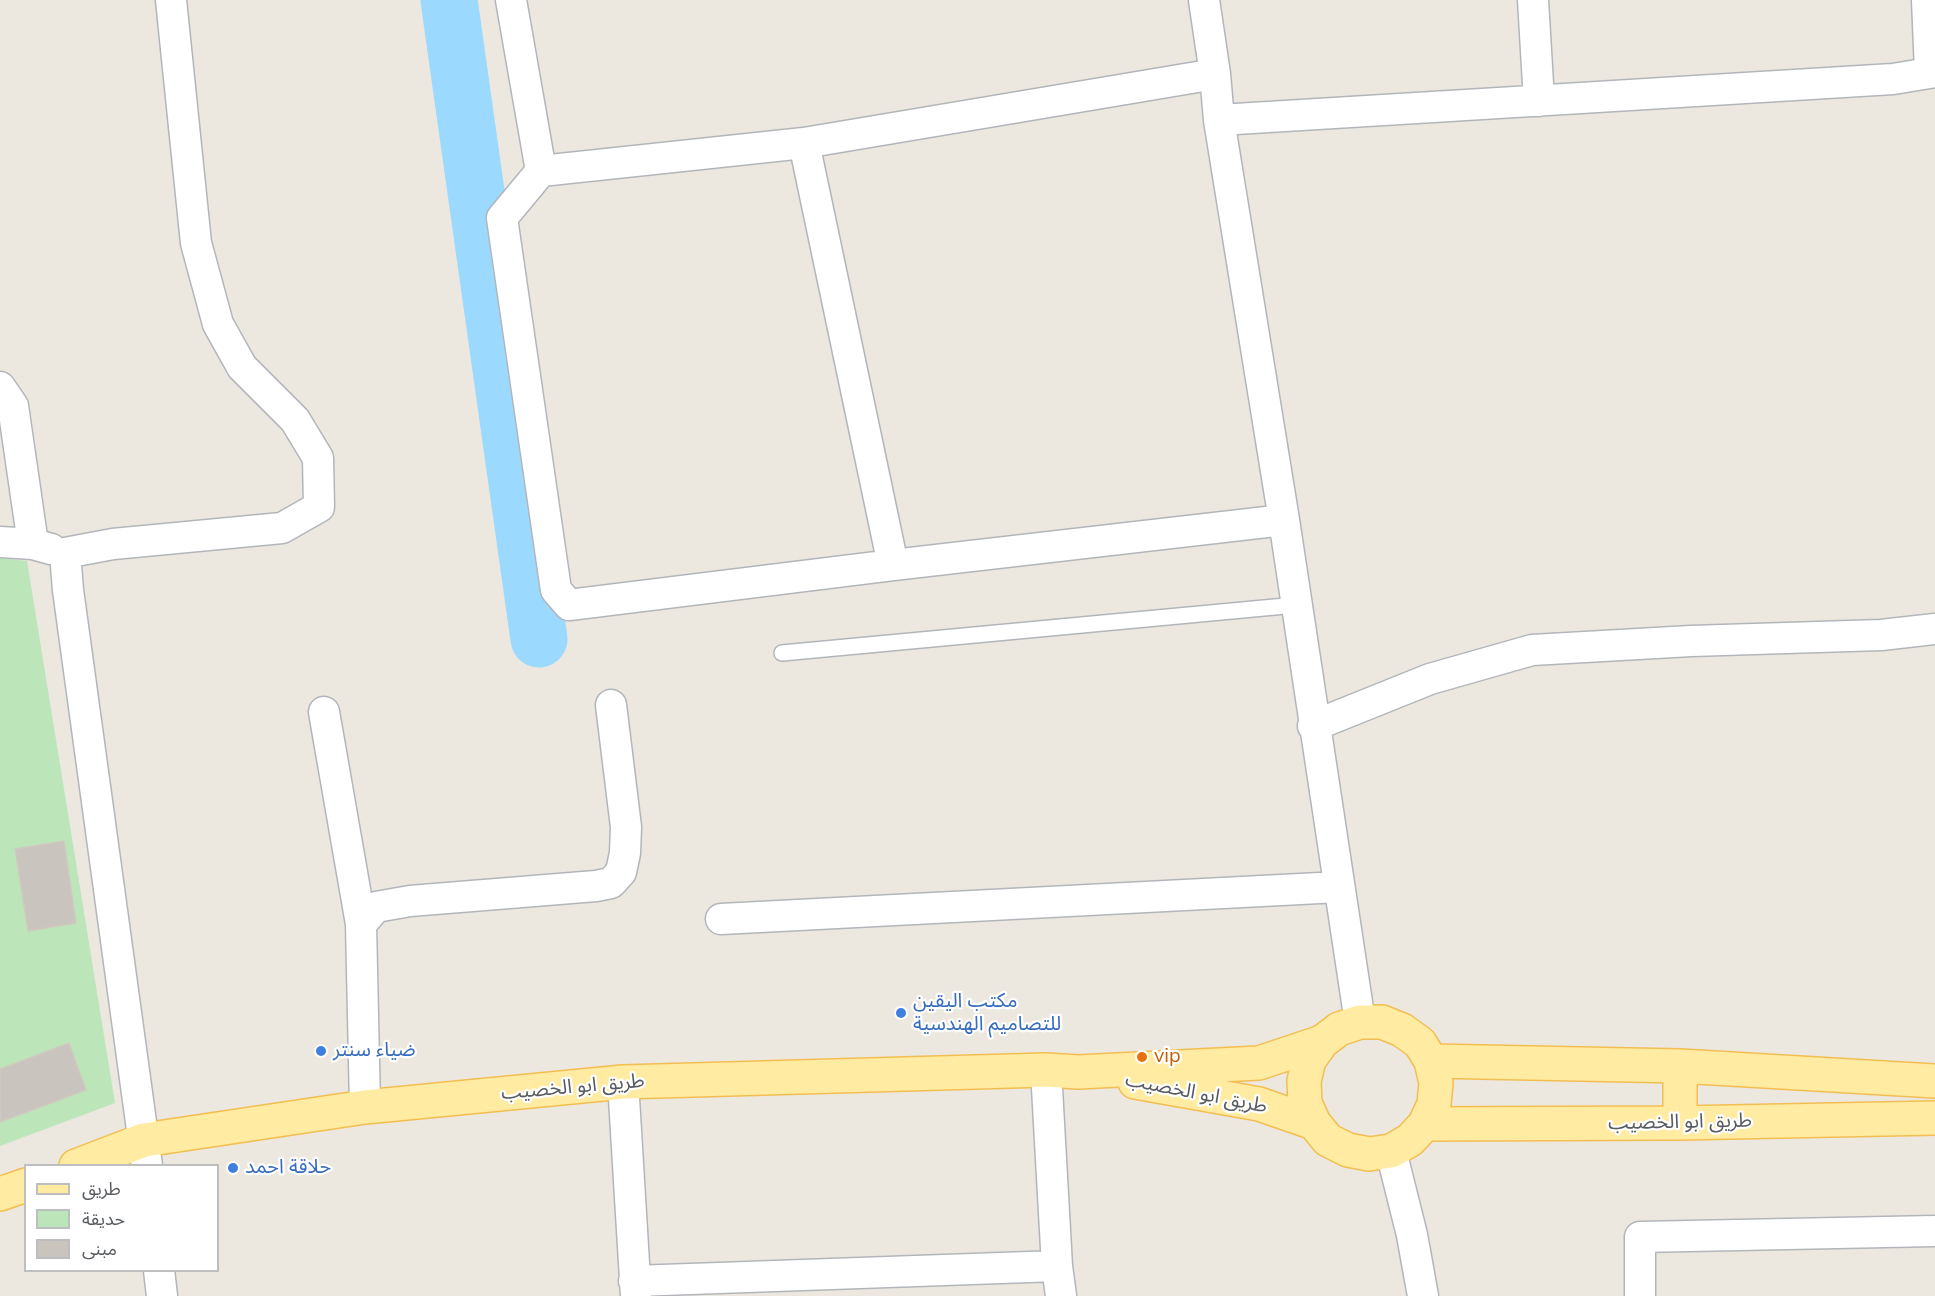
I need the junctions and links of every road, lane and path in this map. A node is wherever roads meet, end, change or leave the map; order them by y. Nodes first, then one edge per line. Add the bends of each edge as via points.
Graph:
1 (171, 0) edge
2 (511, 0) edge
3 (1204, 0) edge
4 (1533, 0) edge
5 (1927, 0) edge
6 (1932, 72) edge
7 (1215, 74) junction
8 (1539, 100) junction
9 (1218, 120) junction
10 (804, 143) junction
11 (541, 171) junction
12 (4, 400) edge
13 (1284, 520) junction
14 (0, 542) edge
15 (33, 544) junction
16 (65, 553) junction
17 (892, 565) junction
18 (1296, 605) junction
19 (1935, 629) edge
20 (782, 653) dead end
21 (611, 705) dead end
22 (324, 712) dead end
23 (1313, 726) junction
24 (1339, 887) junction
25 (721, 919) dead end
26 (361, 924) junction
27 (1360, 1022) junction
28 (1322, 1042) junction
29 (1431, 1061) junction
30 (1680, 1066) junction
31 (1046, 1071) junction
32 (1078, 1071) junction
33 (1935, 1081) edge
34 (623, 1082) junction
35 (365, 1107) junction
36 (1935, 1118) edge
37 (1314, 1123) junction
38 (1680, 1124) junction
39 (1425, 1125) junction
40 (1391, 1151) junction
41 (146, 1153) edge
42 (87, 1164) edge
43 (24, 1186) edge
44 (0, 1194) edge
45 (1935, 1231) edge
46 (1057, 1266) junction
47 (159, 1272) edge
48 (635, 1288) edge
49 (162, 1296) edge
50 (1061, 1296) edge
51 (1424, 1296) edge
52 (1640, 1296) edge

1 - 16 street via 196,243 218,324 242,367 296,420 318,458 319,507 282,528 113,544
2 - 11 street
3 - 7 street
4 - 8 street
5 - 6 street
6 - 8 street via 1893,80
7 - 9 street
7 - 10 street
8 - 9 street
9 - 13 street
10 - 11 street
10 - 17 street
11 - 17 street via 502,218 556,590 569,605
12 - 15 street
13 - 17 street
13 - 18 street
14 - 15 street
15 - 16 street
16 - 41 street
18 - 20 lane
18 - 23 street
19 - 23 street via 1881,635 1532,650 1430,679
21 - 26 street via 626,827 621,872 611,883 410,901 376,908
22 - 26 street
23 - 24 street
24 - 25 street
24 - 27 street
26 - 35 street
27 - 28 main road via 1339,1029
27 - 29 main road via 1382,1022 1402,1029 1419,1043
28 - 32 main road, طريق ابو الخصيب via 1259,1063
28 - 37 main road via 1309,1060 1304,1082 1305,1103
29 - 30 main road
29 - 39 main road via 1436,1083 1434,1104
30 - 33 main road
30 - 38 main road
31 - 32 main road, طريق ابو الخصيب
31 - 34 main road, طريق ابو الخصيب
31 - 46 street
32 - 37 main road, طريق ابو الخصيب via 1259,1104
34 - 35 main road, طريق ابو الخصيب
34 - 48 street
35 - 41 main road, طريق ابو الخصيب
36 - 38 main road, طريق ابو الخصيب
37 - 40 main road via 1328,1140 1348,1150 1369,1154
38 - 39 main road, طريق ابو الخصيب
39 - 40 main road
40 - 51 street
41 - 42 main road, طريق ابو الخصيب
43 - 44 main road
45 - 52 street via 1640,1237
46 - 48 street
46 - 50 street
47 - 49 street

